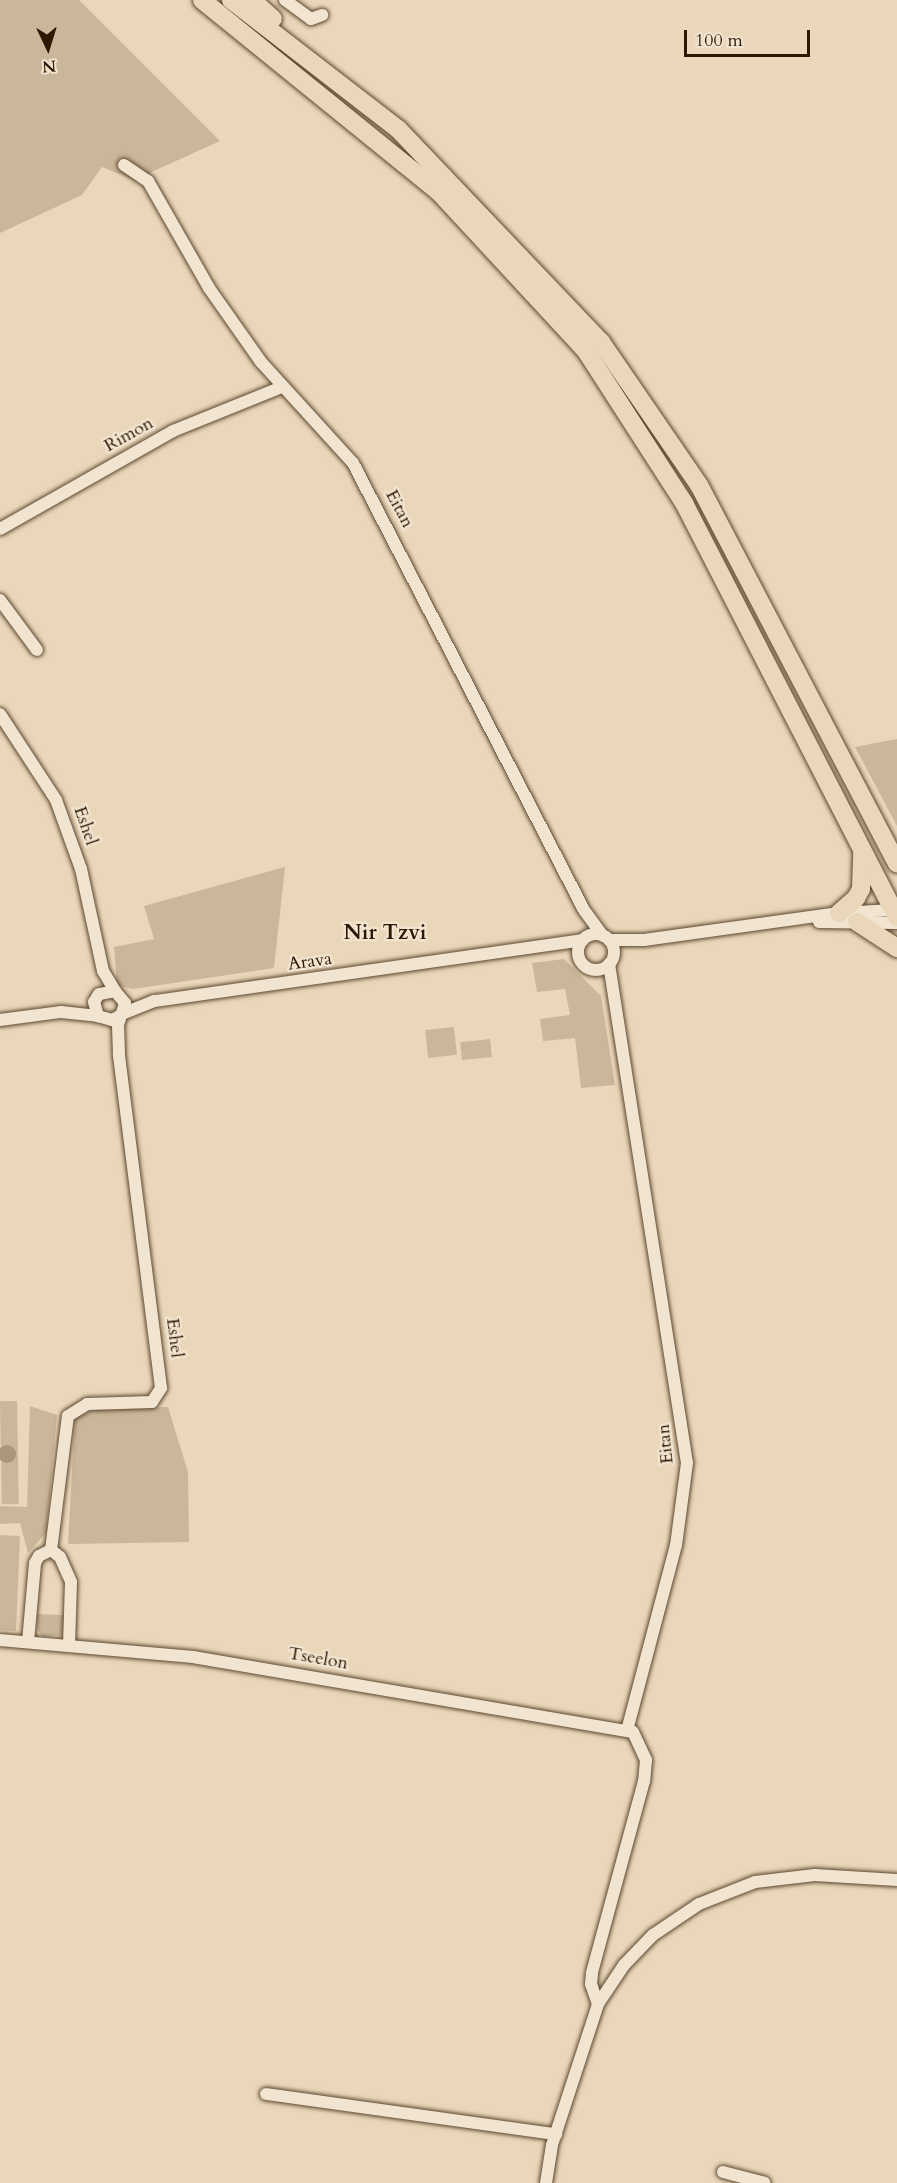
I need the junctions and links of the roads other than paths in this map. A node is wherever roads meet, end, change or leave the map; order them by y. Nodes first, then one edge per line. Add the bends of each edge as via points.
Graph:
1 (202, 0) edge
2 (231, 0) edge
3 (252, 0) edge
4 (285, 0) edge
5 (322, 15) dead end
6 (363, 101) junction
7 (124, 165) dead end
8 (282, 387) junction
9 (0, 529) edge
10 (0, 600) edge
11 (37, 650) dead end
12 (0, 714) edge
13 (862, 850) junction
14 (895, 857) edge
15 (584, 910) junction
16 (839, 913) junction
17 (896, 917) edge
18 (779, 922) junction
19 (857, 922) junction
20 (606, 938) junction
21 (583, 939) junction
22 (644, 940) junction
23 (542, 948) junction
24 (897, 948) edge
25 (610, 962) junction
26 (101, 964) junction
27 (585, 965) junction
28 (118, 993) junction
29 (98, 996) junction
30 (613, 1000) junction
31 (155, 1001) junction
32 (61, 1012) junction
33 (121, 1015) junction
34 (100, 1017) junction
35 (0, 1020) edge
36 (119, 1054) junction
37 (51, 1550) junction
38 (0, 1640) edge
39 (28, 1642) junction
40 (69, 1646) junction
41 (627, 1730) junction
42 (897, 1880) edge
43 (598, 2004) junction
44 (266, 2094) dead end
45 (556, 2134) junction
46 (723, 2172) dead end
47 (546, 2183) edge
48 (765, 2183) edge

1 - 13 highway via 439,192 586,351 684,503
2 - 6 highway
3 - 6 highway
4 - 5 street via 311,19
6 - 14 highway via 460,190 601,342 648,405 699,485
7 - 8 street, Eitan via 148,181 209,288
8 - 9 street, Rimon via 173,431
8 - 15 street, Eitan via 353,463
10 - 11 street
12 - 26 street, Eshel via 48,783 65,820 81,869
13 - 16 highway via 861,889
13 - 17 highway
15 - 20 street, Eitan
15 - 21 street, Eitan
16 - 17 street
16 - 18 street
17 - 19 street
18 - 19 street
18 - 22 street
19 - 24 highway
20 - 21 street
20 - 22 street
20 - 25 street via 613,947
21 - 23 street, Arava
21 - 27 street via 578,952
22 - 25 street
23 - 27 street, Arava via 560,950
23 - 31 street, Arava
25 - 27 street
25 - 30 street, Eitan
26 - 28 street, Eshel
26 - 29 street, Eshel
27 - 30 street, Eitan
28 - 29 street
28 - 31 street, Arava
28 - 33 street via 125,1003
29 - 32 street
29 - 34 street via 94,1007
30 - 41 street, Eitan via 687,1463 676,1545
31 - 33 street, Arava
32 - 34 street
32 - 35 street
33 - 34 street via 112,1020
33 - 36 street, Eshel
34 - 36 street, Eshel
36 - 37 street, Eshel via 161,1388 152,1402 87,1404 68,1416
37 - 39 street via 35,1563
37 - 40 street via 60,1557 71,1582
38 - 39 street, Tseelon
39 - 40 street, Tseelon
40 - 41 street, Tseelon via 210,1660
41 - 43 street via 638,1736 646,1768 592,1973 591,1984
42 - 43 street via 794,1875 754,1881 718,1895 681,1914 653,1935 624,1965
43 - 45 street
44 - 45 street
45 - 47 street
46 - 48 street

